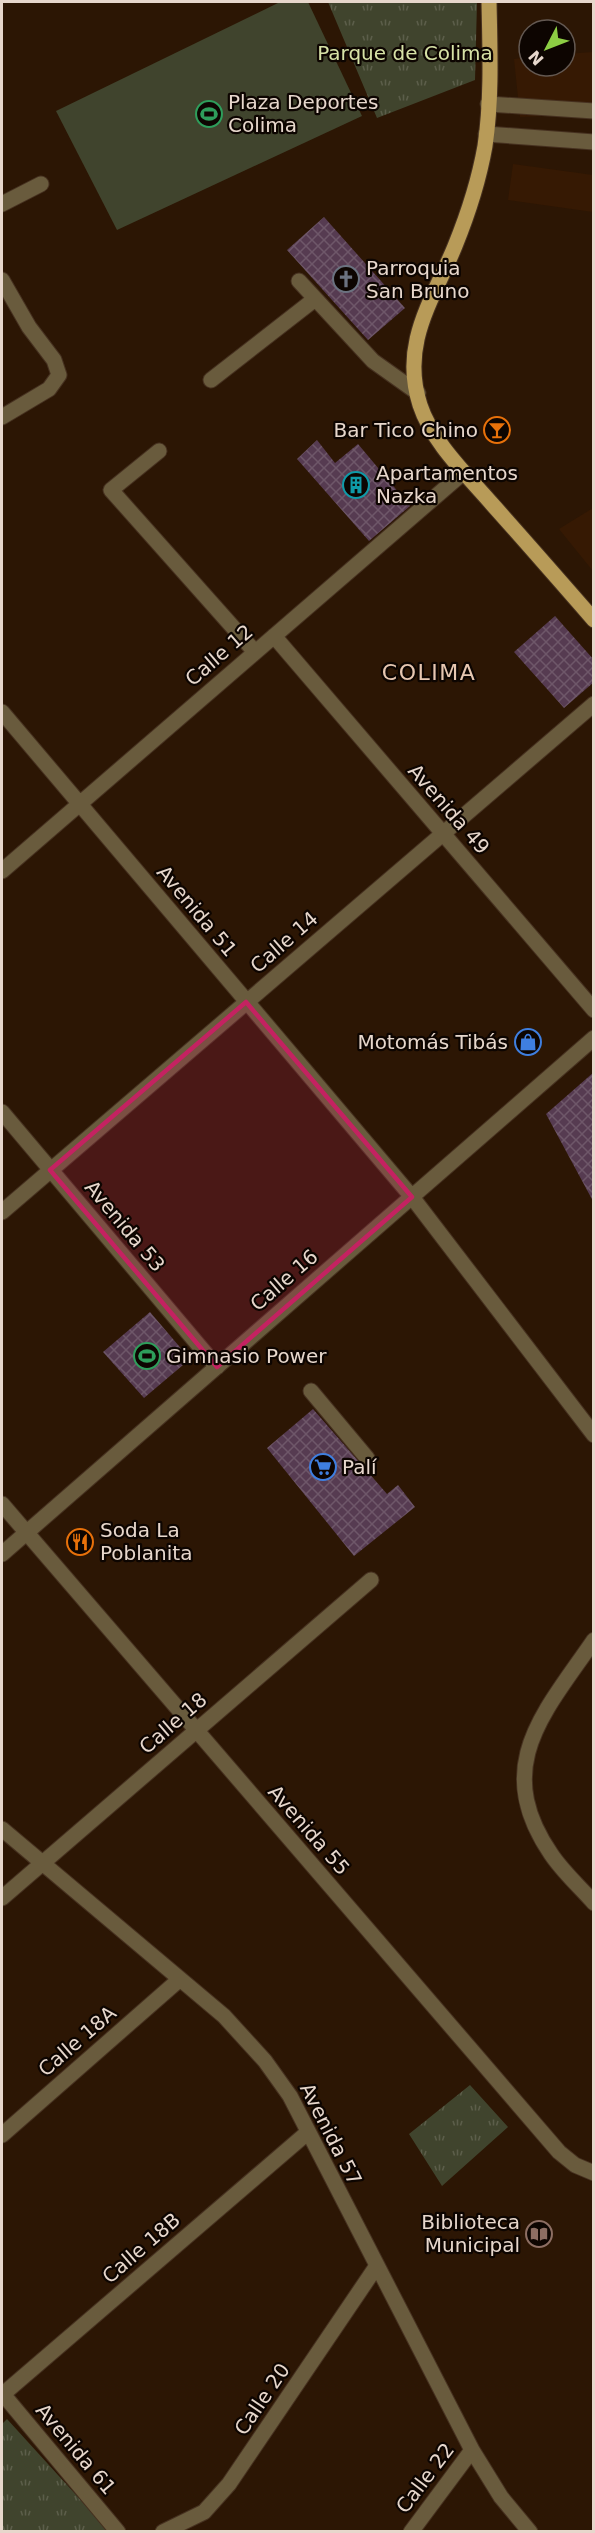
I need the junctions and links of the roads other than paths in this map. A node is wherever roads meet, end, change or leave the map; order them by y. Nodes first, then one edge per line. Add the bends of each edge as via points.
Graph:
1 (489, 2) edge
2 (488, 104) junction
3 (594, 111) edge
4 (486, 134) junction
5 (594, 142) edge
6 (41, 184) dead end
7 (2, 204) edge
8 (2, 280) edge
9 (299, 282) dead end
10 (315, 299) junction
11 (211, 380) dead end
12 (418, 393) junction
13 (2, 417) edge
14 (159, 451) dead end
15 (464, 472) junction
16 (594, 620) edge
17 (274, 636) junction
18 (255, 652) junction
19 (594, 704) edge
20 (2, 712) edge
21 (79, 804) junction
22 (442, 834) junction
23 (2, 871) edge
24 (246, 1002) junction
25 (594, 1010) edge
26 (594, 1038) edge
27 (2, 1112) edge
28 (50, 1170) junction
29 (412, 1197) junction
30 (2, 1212) edge
31 (217, 1367) junction
32 (311, 1391) dead end
33 (594, 1435) edge
34 (367, 1458) dead end
35 (2, 1504) edge
36 (26, 1533) junction
37 (2, 1554) edge
38 (371, 1580) dead end
39 (594, 1640) edge
40 (196, 1731) junction
41 (2, 1829) edge
42 (42, 1863) junction
43 (2, 1898) edge
44 (594, 1903) edge
45 (180, 1979) junction
46 (307, 2133) junction
47 (2, 2135) edge
48 (594, 2173) edge
49 (376, 2267) junction
50 (2, 2394) edge
51 (472, 2450) junction
52 (118, 2532) edge
53 (163, 2532) edge
54 (411, 2532) edge
55 (530, 2532) edge

1 - 2 main road
2 - 3 street
2 - 4 main road
4 - 5 street
4 - 12 main road via 471,203 418,328
6 - 7 street
8 - 13 street via 54,360 59,375 49,389
9 - 10 street
10 - 11 street
10 - 12 street via 373,361
12 - 15 main road via 429,426
14 - 18 street via 111,490
15 - 16 main road
15 - 17 street, Calle 12
17 - 18 street, Calle 12
17 - 22 street, Avenida 49
18 - 21 street, Calle 12
19 - 22 street, Calle 14
20 - 21 street, Avenida 51
21 - 23 street, Calle 12
21 - 24 street, Avenida 51
22 - 24 street, Calle 14
22 - 25 street, Avenida 49
24 - 28 street, Calle 14
24 - 29 street, Avenida 51
26 - 29 street, Calle 16
27 - 28 street, Avenida 53
28 - 30 street, Calle 14
28 - 31 street, Avenida 53
29 - 31 street, Calle 16
29 - 33 street, Avenida 51
31 - 36 street, Calle 16
32 - 34 street
35 - 36 street, Avenida 55
36 - 37 street, Calle 16
36 - 40 street, Avenida 55
38 - 40 street, Calle 18
39 - 44 street via 539,1721 523,1762 525,1796 536,1827 552,1855
40 - 42 street, Calle 18
40 - 48 street, Avenida 55 via 559,2152
41 - 42 street, Avenida 57
42 - 43 street, Calle 18
42 - 45 street, Avenida 57
45 - 46 street, Avenida 57 via 224,2016 265,2061 290,2096
45 - 47 street, Calle 18A
46 - 49 street, Avenida 57
46 - 50 street, Calle 18B
49 - 51 street, Avenida 57
49 - 53 street, Calle 20 via 229,2484 204,2512
50 - 52 street, Avenida 61
51 - 54 street, Calle 22
51 - 55 street, Avenida 57 via 501,2497

